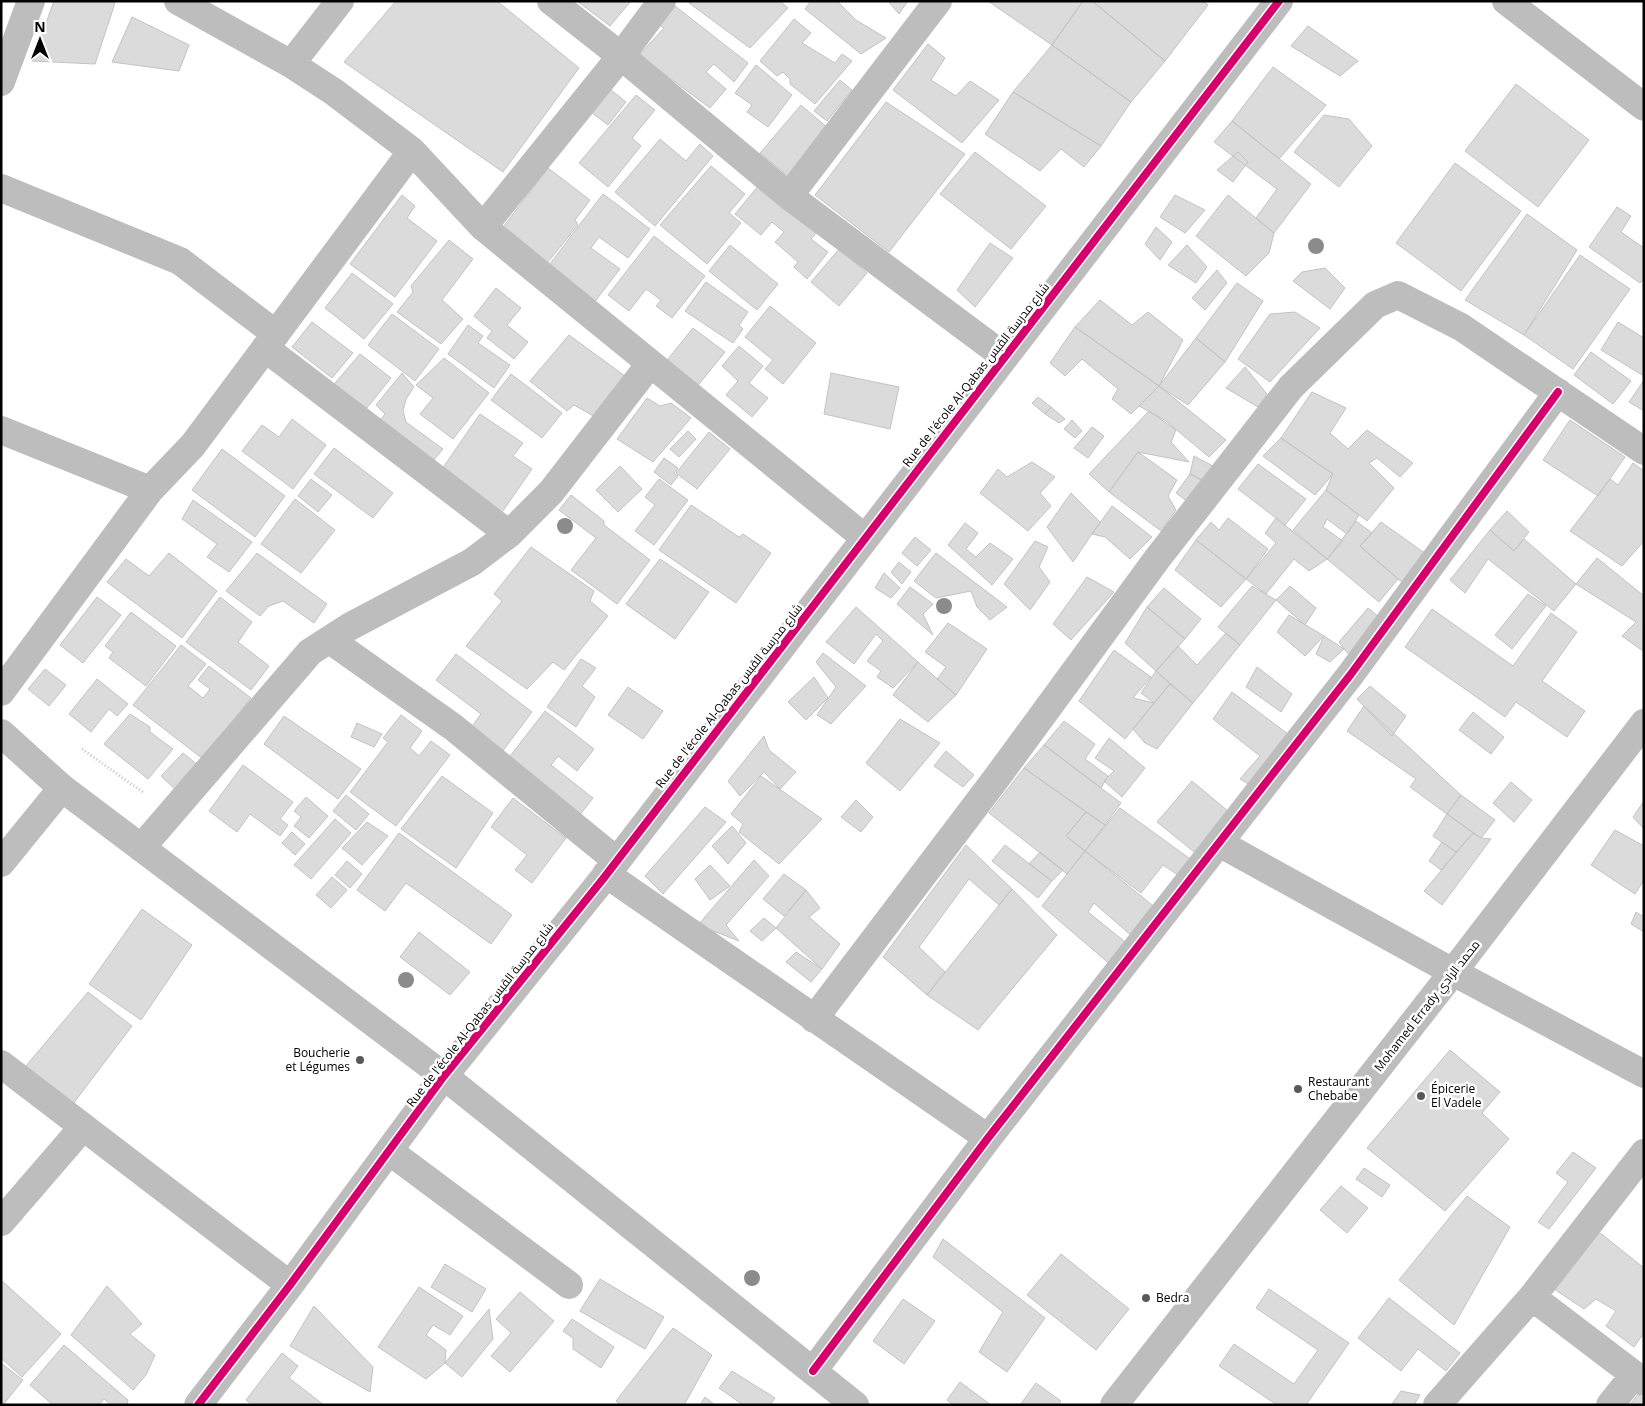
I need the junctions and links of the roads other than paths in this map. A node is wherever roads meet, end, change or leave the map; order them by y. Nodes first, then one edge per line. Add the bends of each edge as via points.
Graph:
1 (31, 1) edge
2 (178, 1) edge
3 (340, 1) edge
4 (552, 1) edge
5 (662, 1) edge
6 (938, 1) edge
7 (1279, 1) edge
8 (1506, 1) edge
9 (621, 56) junction
10 (291, 64) junction
11 (1, 82) edge
12 (1644, 107) edge
13 (412, 151) junction
14 (1, 188) edge
15 (789, 196) junction
16 (483, 228) junction
17 (271, 341) junction
18 (1005, 357) junction
19 (650, 364) junction
20 (1558, 392) junction
21 (1, 430) edge
22 (1644, 451) edge
23 (150, 490) junction
24 (509, 534) junction
25 (865, 538) junction
26 (330, 640) junction
27 (1, 692) edge
28 (1644, 723) edge
29 (1, 733) edge
30 (62, 788) junction
31 (1219, 843) junction
32 (141, 848) junction
33 (1, 863) edge
34 (611, 868) junction
35 (1453, 972) junction
36 (814, 1019) junction
37 (1, 1064) edge
38 (1644, 1074) edge
39 (444, 1076) junction
40 (83, 1127) junction
41 (988, 1138) junction
42 (389, 1151) junction
43 (1644, 1153) edge
44 (1, 1222) edge
45 (290, 1285) junction
46 (569, 1285) dead end
47 (1532, 1297) junction
48 (812, 1371) junction
49 (1639, 1379) edge
50 (198, 1405) edge
51 (854, 1405) edge
52 (1114, 1405) edge
53 (1437, 1405) edge
54 (1610, 1405) edge

1 - 11 street
2 - 10 street
3 - 10 street
4 - 9 street
5 - 9 street
6 - 15 street
7 - 18 street, Rue de l'école Al-Qabas شارع مدرسة القبس
8 - 12 street
9 - 15 street
9 - 16 street
10 - 13 street
13 - 16 street
13 - 17 street
14 - 17 street via 180,261
15 - 18 street
16 - 19 street
17 - 23 street via 193,445
17 - 24 street
18 - 25 street, Rue de l'école Al-Qabas شارع مدرسة القبس
19 - 24 street via 551,492
19 - 25 street
20 - 22 street
20 - 31 street via 1351,674
20 - 36 street via 1429,309 1398,295 1375,305 1291,387 1157,559
21 - 23 street
23 - 27 street
24 - 26 street via 472,562
25 - 34 street, Rue de l'école Al-Qabas شارع مدرسة القبس
26 - 32 street via 310,652
26 - 34 street via 453,727
28 - 35 street, Mohamed Errady محمد الرادي
29 - 30 street
30 - 32 street
30 - 33 street
31 - 35 street
31 - 41 street
32 - 39 street
34 - 36 street
34 - 39 street, Rue de l'école Al-Qabas شارع مدرسة القبس
35 - 38 street
35 - 52 street, Mohamed Errady محمد الرادي
36 - 41 street
37 - 40 street
39 - 42 street, Rue de l'école Al-Qabas شارع مدرسة القبس
39 - 48 street
40 - 44 street
40 - 45 street
41 - 48 street
42 - 45 street, Rue de l'école Al-Qabas شارع مدرسة القبس
42 - 46 street
43 - 47 street
45 - 50 street, Rue de l'école Al-Qabas شارع مدرسة القبس
47 - 49 street
47 - 53 street
48 - 51 street
49 - 54 street

